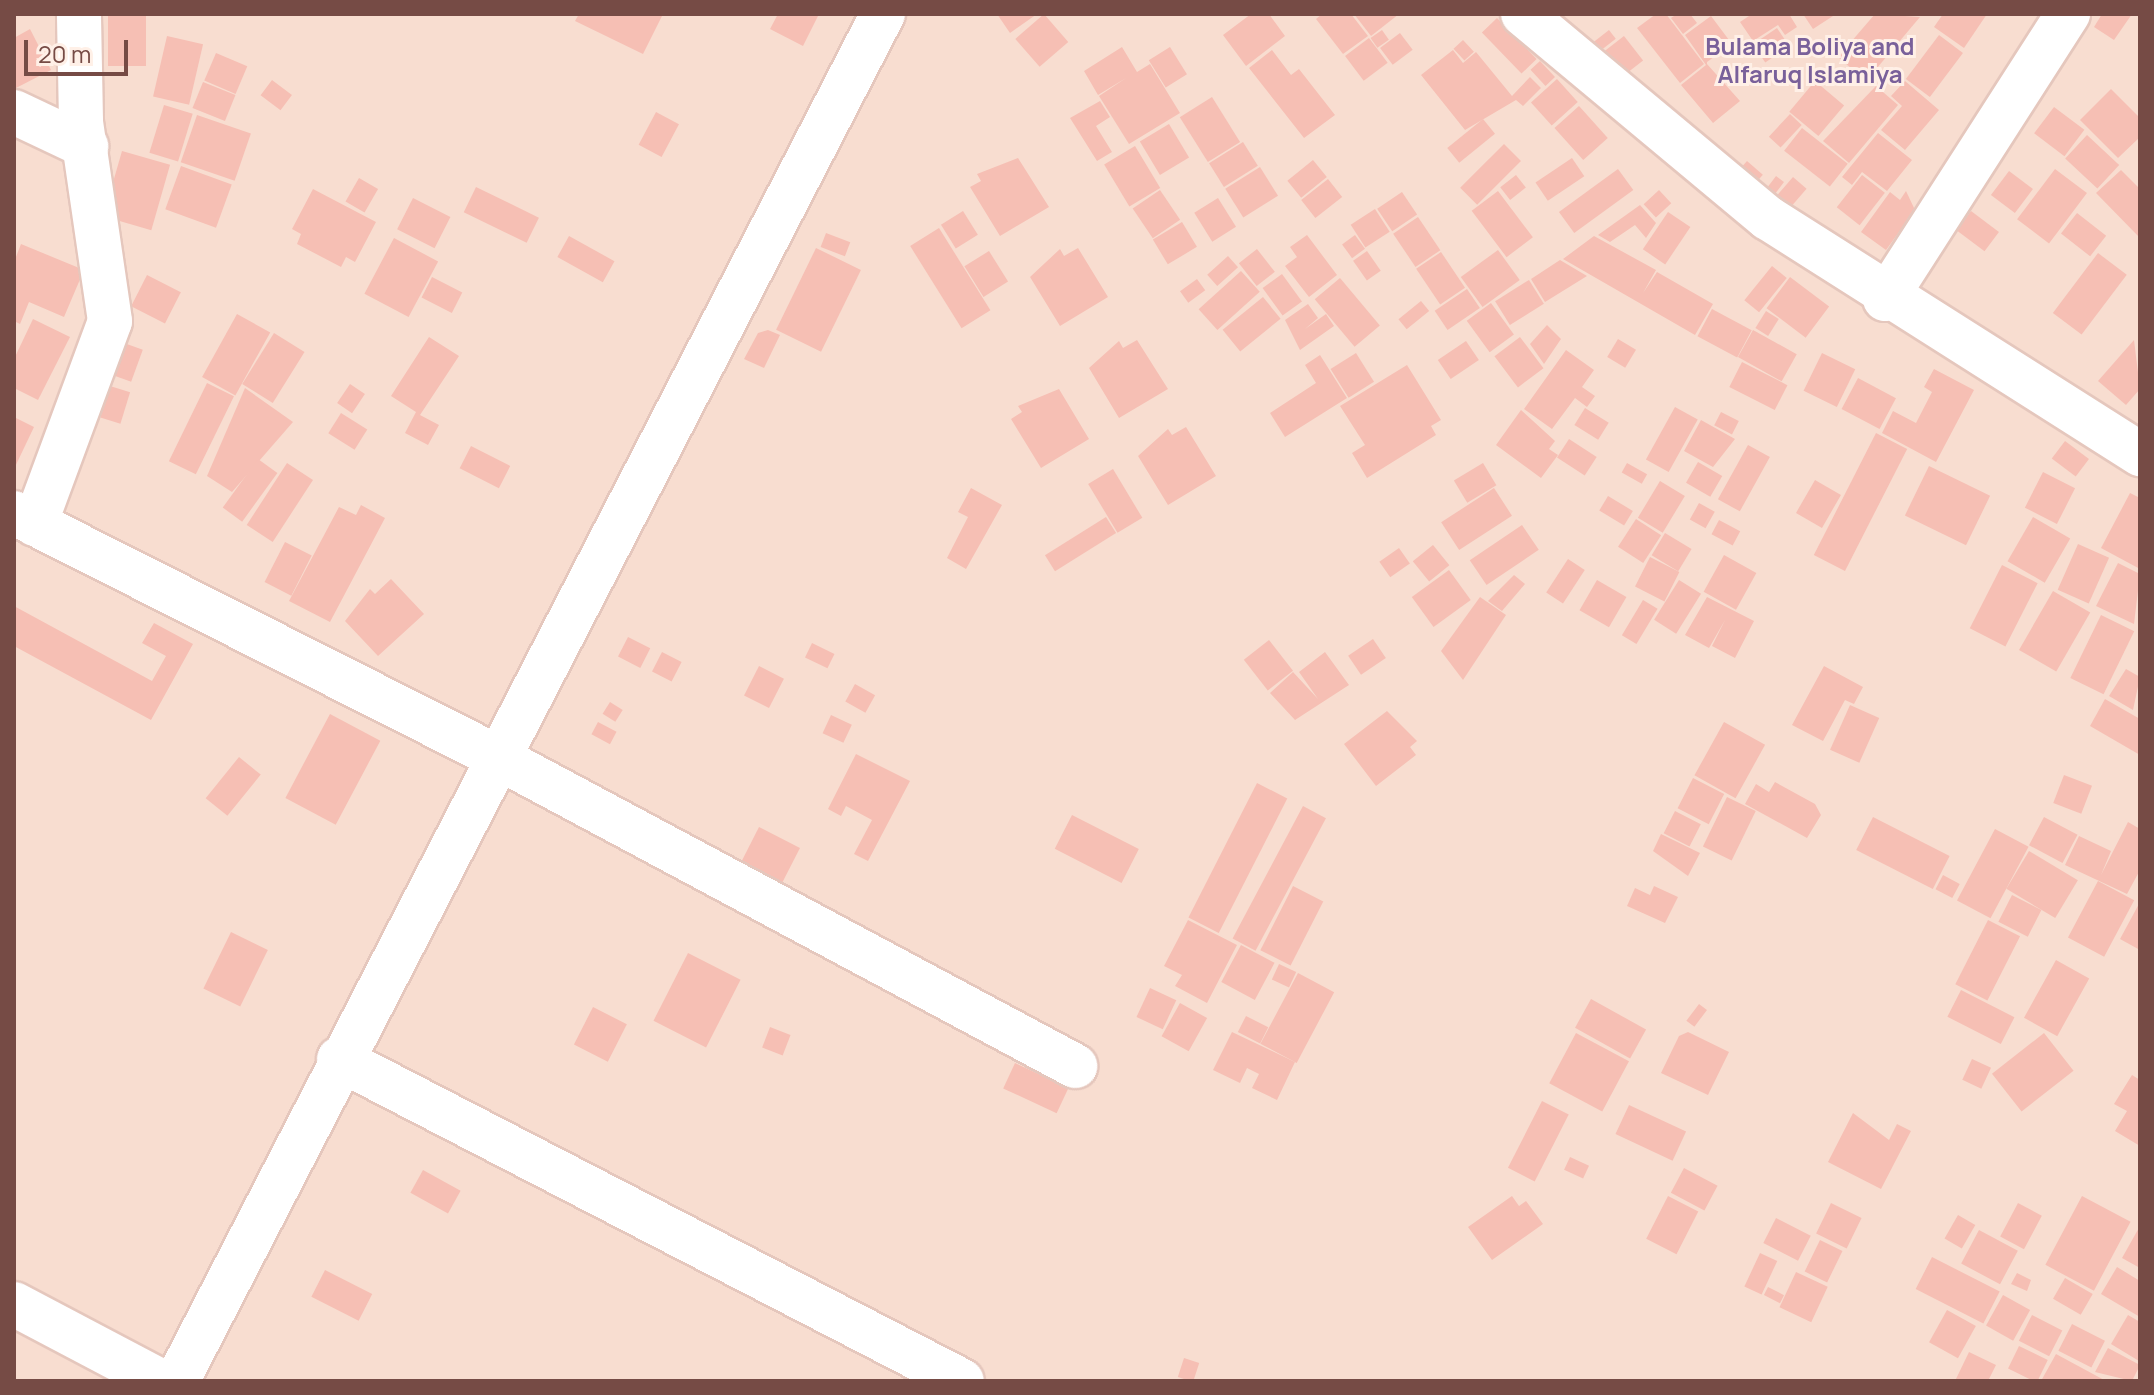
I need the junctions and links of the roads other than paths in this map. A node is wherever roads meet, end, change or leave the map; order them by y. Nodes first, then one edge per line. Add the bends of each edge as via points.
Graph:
1 (79, 14) edge
2 (883, 14) edge
3 (1523, 14) edge
4 (2068, 14) edge
5 (14, 112) edge
6 (86, 146) junction
7 (1885, 299) junction
8 (2140, 454) edge
9 (24, 518) edge
10 (495, 756) junction
11 (339, 1059) junction
12 (1075, 1066) dead end
13 (14, 1304) edge
14 (160, 1381) edge
15 (177, 1381) edge
16 (962, 1381) edge

1 - 6 street
2 - 10 street
3 - 7 street via 1768,218
4 - 7 street
5 - 6 street
6 - 9 street via 110,321
7 - 8 street
9 - 10 street
10 - 11 street
10 - 12 street
11 - 15 street
11 - 16 street
13 - 14 street

